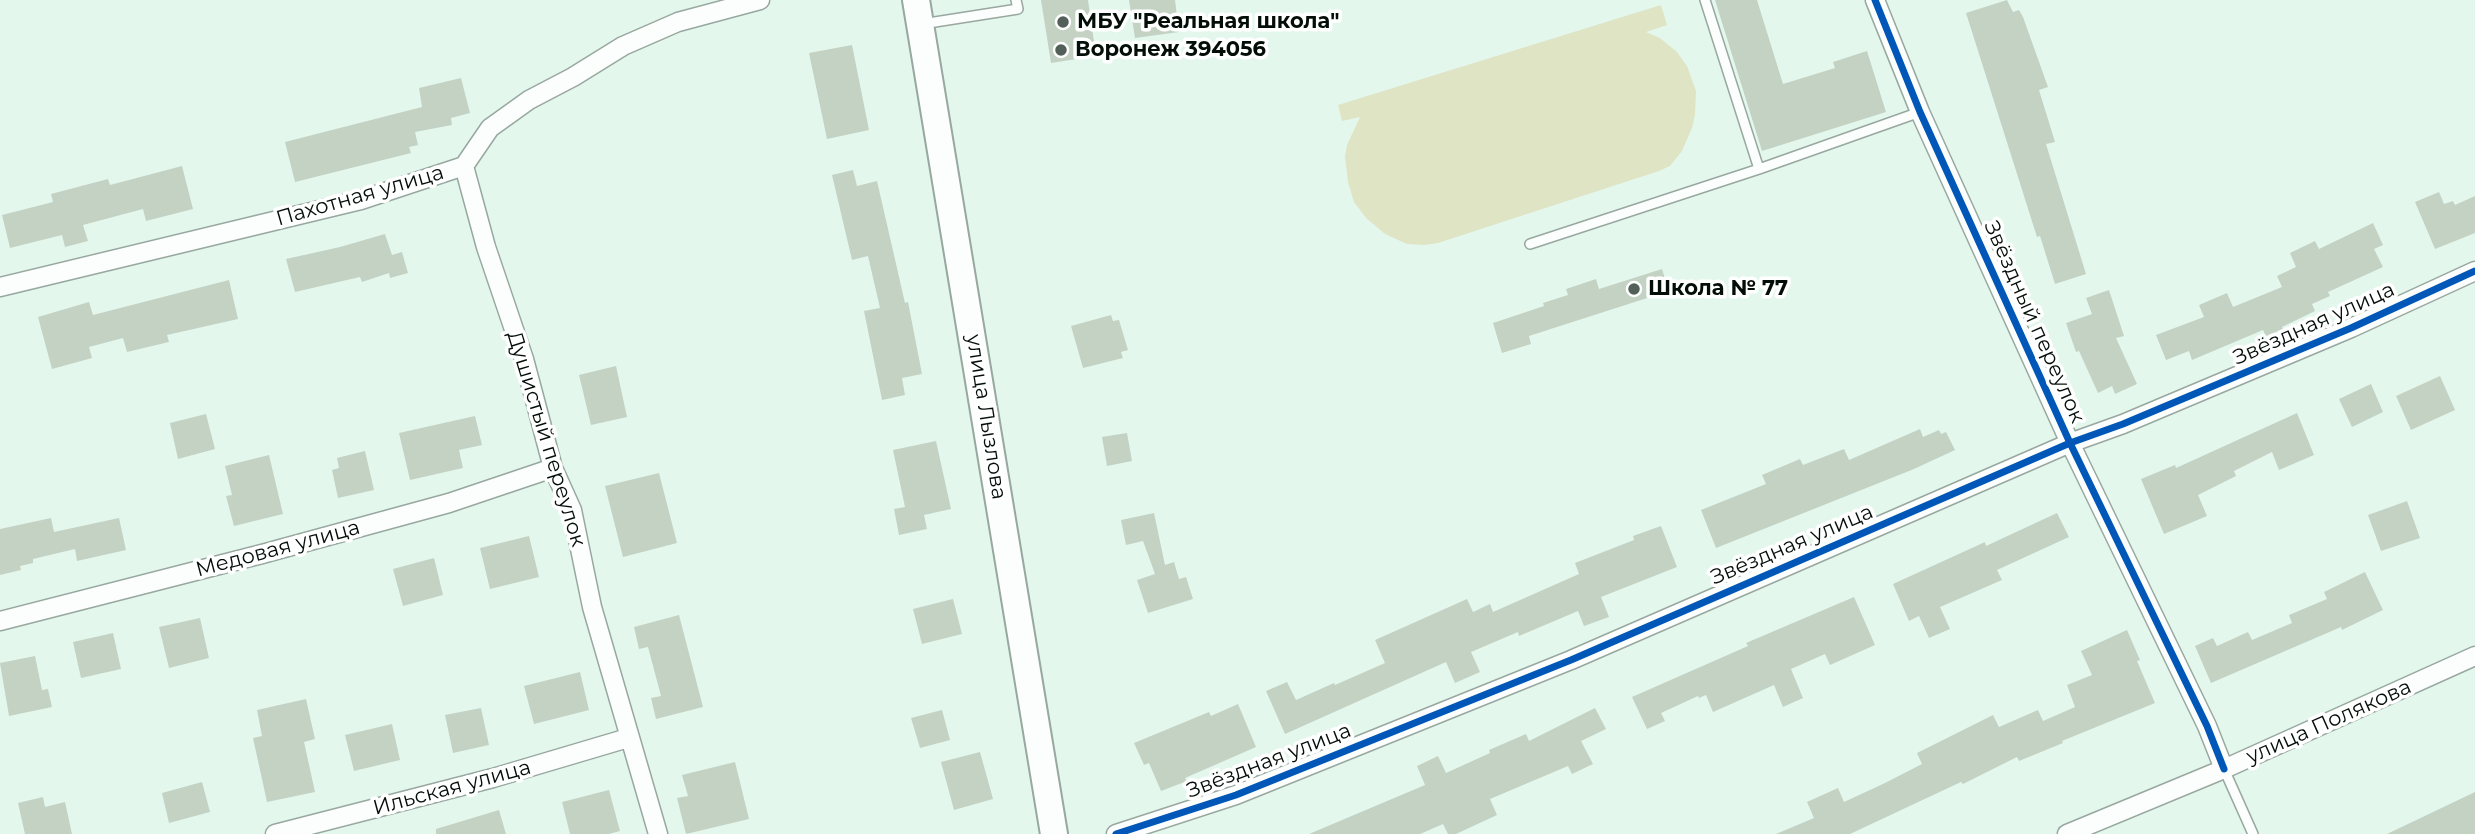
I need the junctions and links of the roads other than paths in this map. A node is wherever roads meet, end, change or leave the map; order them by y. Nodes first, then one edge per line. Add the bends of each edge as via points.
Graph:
1 (760, 0) edge
2 (1016, 0) edge
3 (1705, 0) edge
4 (1875, 0) edge
5 (918, 12) edge
6 (1920, 112) junction
7 (464, 166) junction
8 (1759, 169) junction
9 (1530, 244) dead end
10 (2475, 271) edge
11 (0, 287) edge
12 (2070, 443) junction
13 (553, 468) junction
14 (0, 621) edge
15 (2475, 656) edge
16 (628, 738) junction
17 (2224, 769) junction
18 (275, 834) edge
19 (658, 834) edge
20 (1054, 834) edge
21 (1116, 834) edge
22 (2067, 834) edge
23 (2253, 834) edge

1 - 7 street, Пахотная улица via 678,22 623,46 490,128
2 - 5 lane via 1018,9
3 - 8 lane
4 - 6 street, Звёздный переулок
5 - 20 main road, улица Лызлова
6 - 8 lane
6 - 12 street, Звёздный переулок
7 - 11 street, Пахотная улица via 360,200
7 - 13 street, Душистый переулок
8 - 9 lane
10 - 12 street, Звёздная улица via 2230,380
12 - 17 street, Звёздный переулок
12 - 21 street, Звёздная улица via 1571,660 1236,795
13 - 14 street, Медовая улица via 449,503
13 - 16 street, Душистый переулок via 572,510 592,607
15 - 17 street, улица Полякова
16 - 18 street, Ильская улица
16 - 19 street, Душистый переулок
17 - 22 street, улица Полякова
17 - 23 lane

